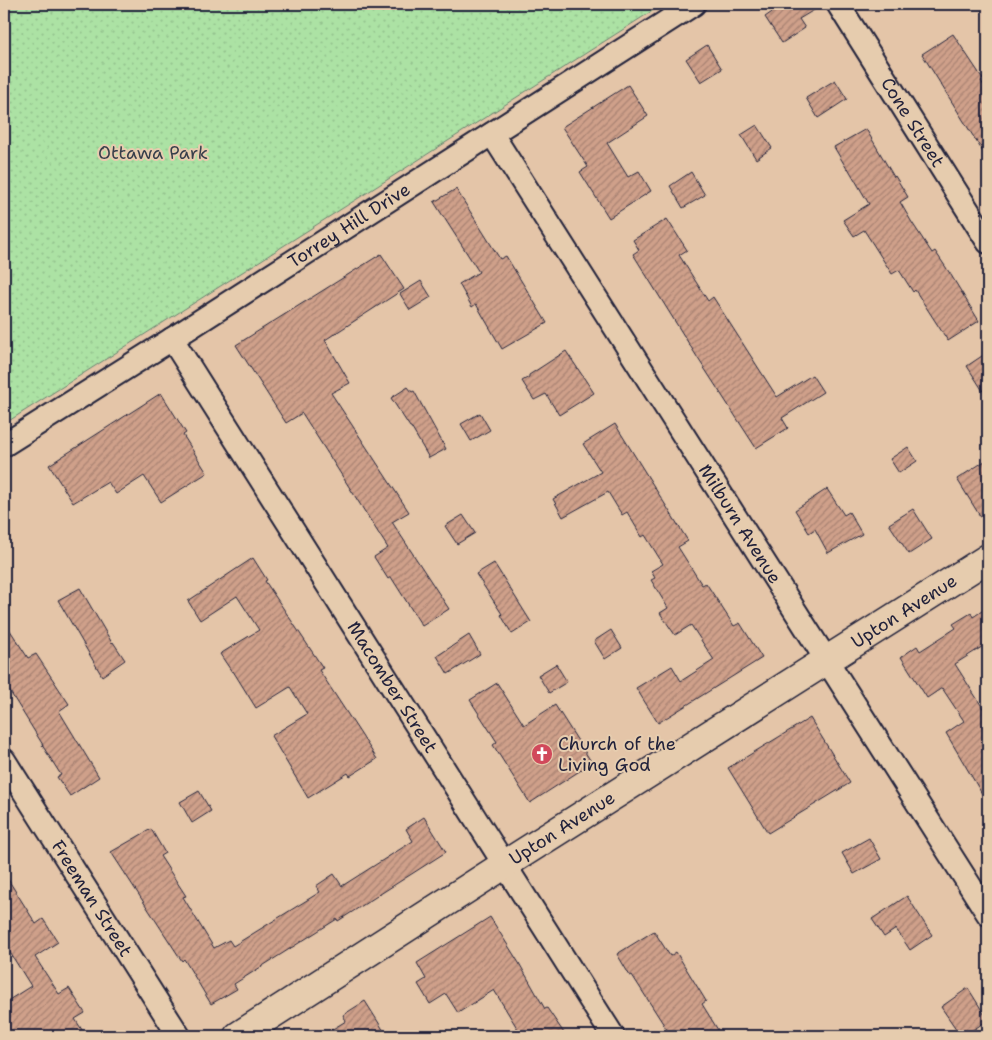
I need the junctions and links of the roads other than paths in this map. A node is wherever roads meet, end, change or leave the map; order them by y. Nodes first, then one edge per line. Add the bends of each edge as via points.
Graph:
1 (694, 4) edge
2 (838, 4) edge
3 (492, 134) junction
4 (988, 242) edge
5 (172, 339) junction
6 (4, 445) edge
7 (988, 558) edge
8 (827, 660) junction
9 (4, 760) edge
10 (504, 865) junction
11 (988, 914) edge
12 (178, 1036) edge
13 (238, 1036) edge
14 (613, 1036) edge

1 - 3 street, Torrey Hill Drive
2 - 4 street, Cone Street
3 - 5 street, Torrey Hill Drive
3 - 8 street, Milburn Avenue
5 - 6 street, Torrey Hill Drive
5 - 10 street, Macomber Street
7 - 8 street, Upton Avenue
8 - 10 street, Upton Avenue
8 - 11 street, Milburn Avenue
9 - 12 street, Freeman Street
10 - 13 street, Upton Avenue
10 - 14 street, Macomber Street

